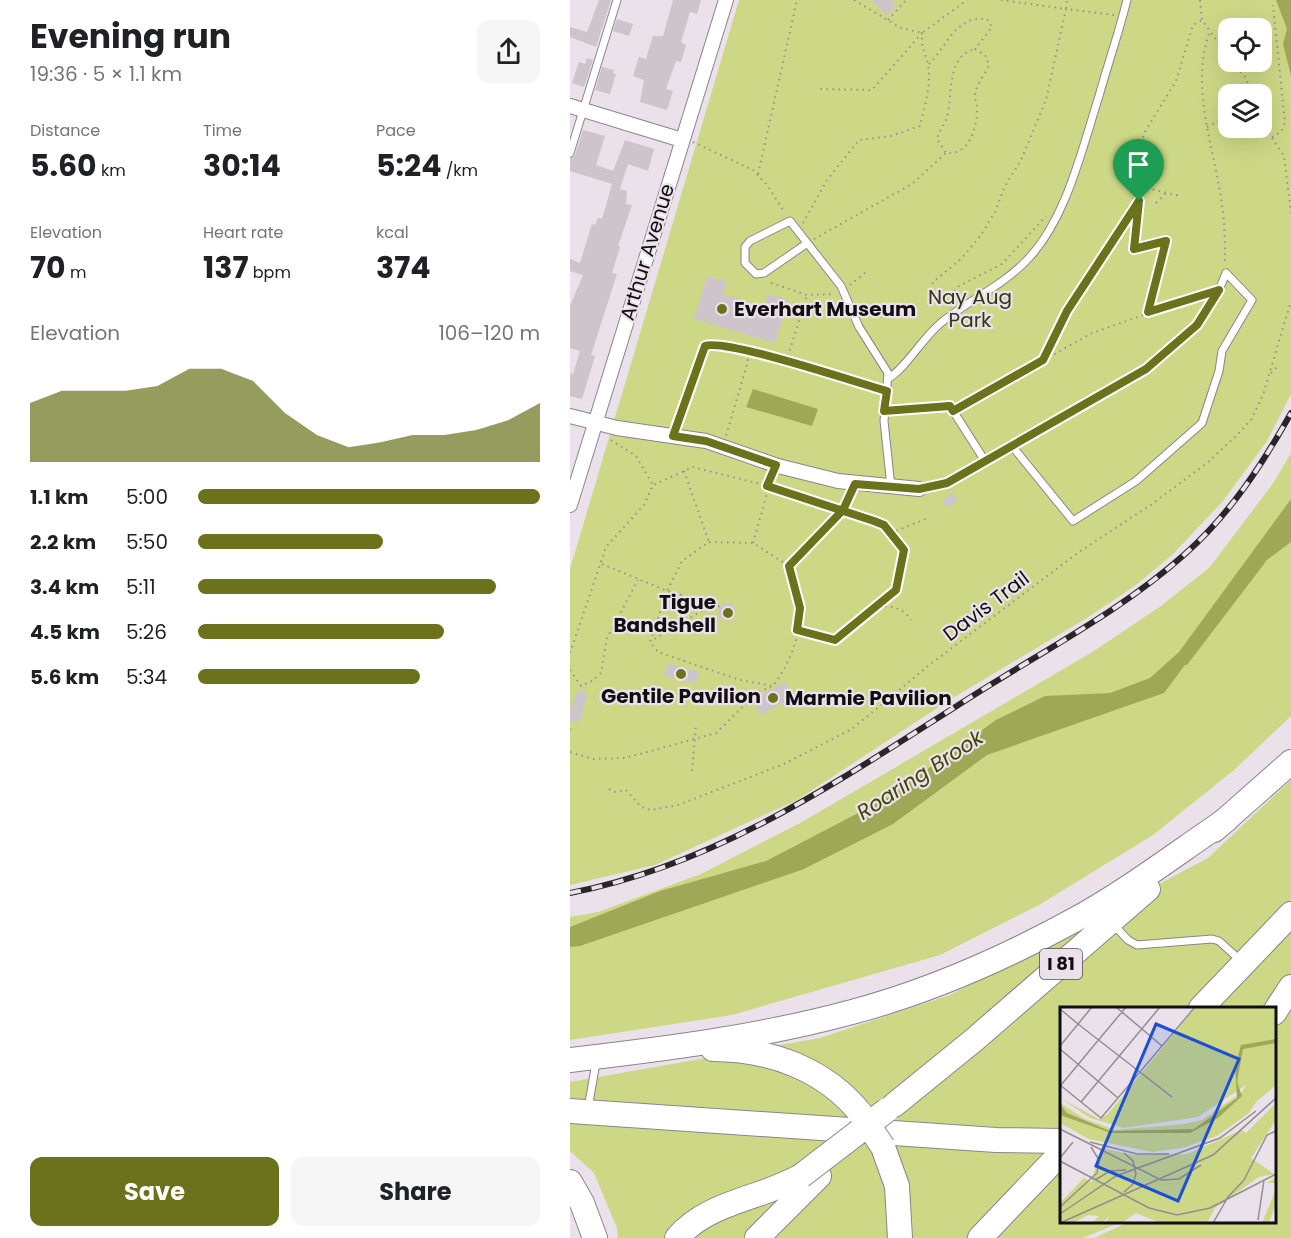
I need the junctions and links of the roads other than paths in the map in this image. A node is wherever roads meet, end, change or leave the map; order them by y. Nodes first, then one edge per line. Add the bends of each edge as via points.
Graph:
1 (617, 0) edge
2 (726, 0) edge
3 (1127, 0) edge
4 (577, 108) edge
5 (682, 140) junction
6 (570, 153) edge
7 (806, 244) junction
8 (889, 378) junction
9 (884, 411) junction
10 (570, 416) edge
11 (594, 426) junction
12 (1012, 446) junction
13 (985, 462) junction
14 (891, 487) junction
15 (919, 489) joint
16 (570, 505) edge
17 (1291, 762) edge
18 (1226, 820) junction
19 (1291, 914) edge
20 (1111, 921) junction
21 (1244, 963) junction
22 (1291, 987) edge
23 (1202, 1007) edge
24 (1276, 1010) edge
25 (666, 1049) junction
26 (597, 1057) junction
27 (570, 1060) edge
28 (579, 1112) edge
29 (1060, 1150) edge
30 (1060, 1151) edge
31 (810, 1176) junction
32 (570, 1182) edge
33 (595, 1238) edge
34 (677, 1238) edge
35 (757, 1238) edge
36 (900, 1238) edge
37 (980, 1238) edge

1 - 4 lane
2 - 5 street, Arthur Avenue
3 - 8 lane via 1085,140 1050,231 1027,260 1000,283 939,324
4 - 5 street
4 - 6 lane
5 - 11 street, Arthur Avenue
7 - 7 lane via 764,273 750,270 743,255 750,241 790,221
7 - 8 lane via 844,292
8 - 9 lane
9 - 13 lane via 950,406
9 - 14 lane
10 - 11 street
11 - 14 street via 706,441 776,465 855,484
11 - 16 street, Arthur Avenue
12 - 12 lane via 1146,369 1197,325 1226,273 1252,300 1222,351 1202,423 1136,481 1073,521
12 - 13 lane
13 - 15 lane via 947,483
14 - 15 street
17 - 18 highway, I 81
18 - 20 highway, I 81
18 - 25 highway via 1078,918 952,978 852,1012
19 - 21 highway
20 - 21 lane via 1137,945 1212,939 1220,941
20 - 31 highway, I 81, bridge
21 - 23 highway
22 - 24 highway
25 - 26 highway
25 - 36 highway, bridge via 727,1049 792,1062 830,1083 861,1114 883,1147 897,1185
26 - 27 highway
26 - 28 lane
28 - 29 highway via 996,1140
30 - 37 highway
31 - 34 highway via 707,1214
31 - 35 highway, I 81
32 - 33 highway

